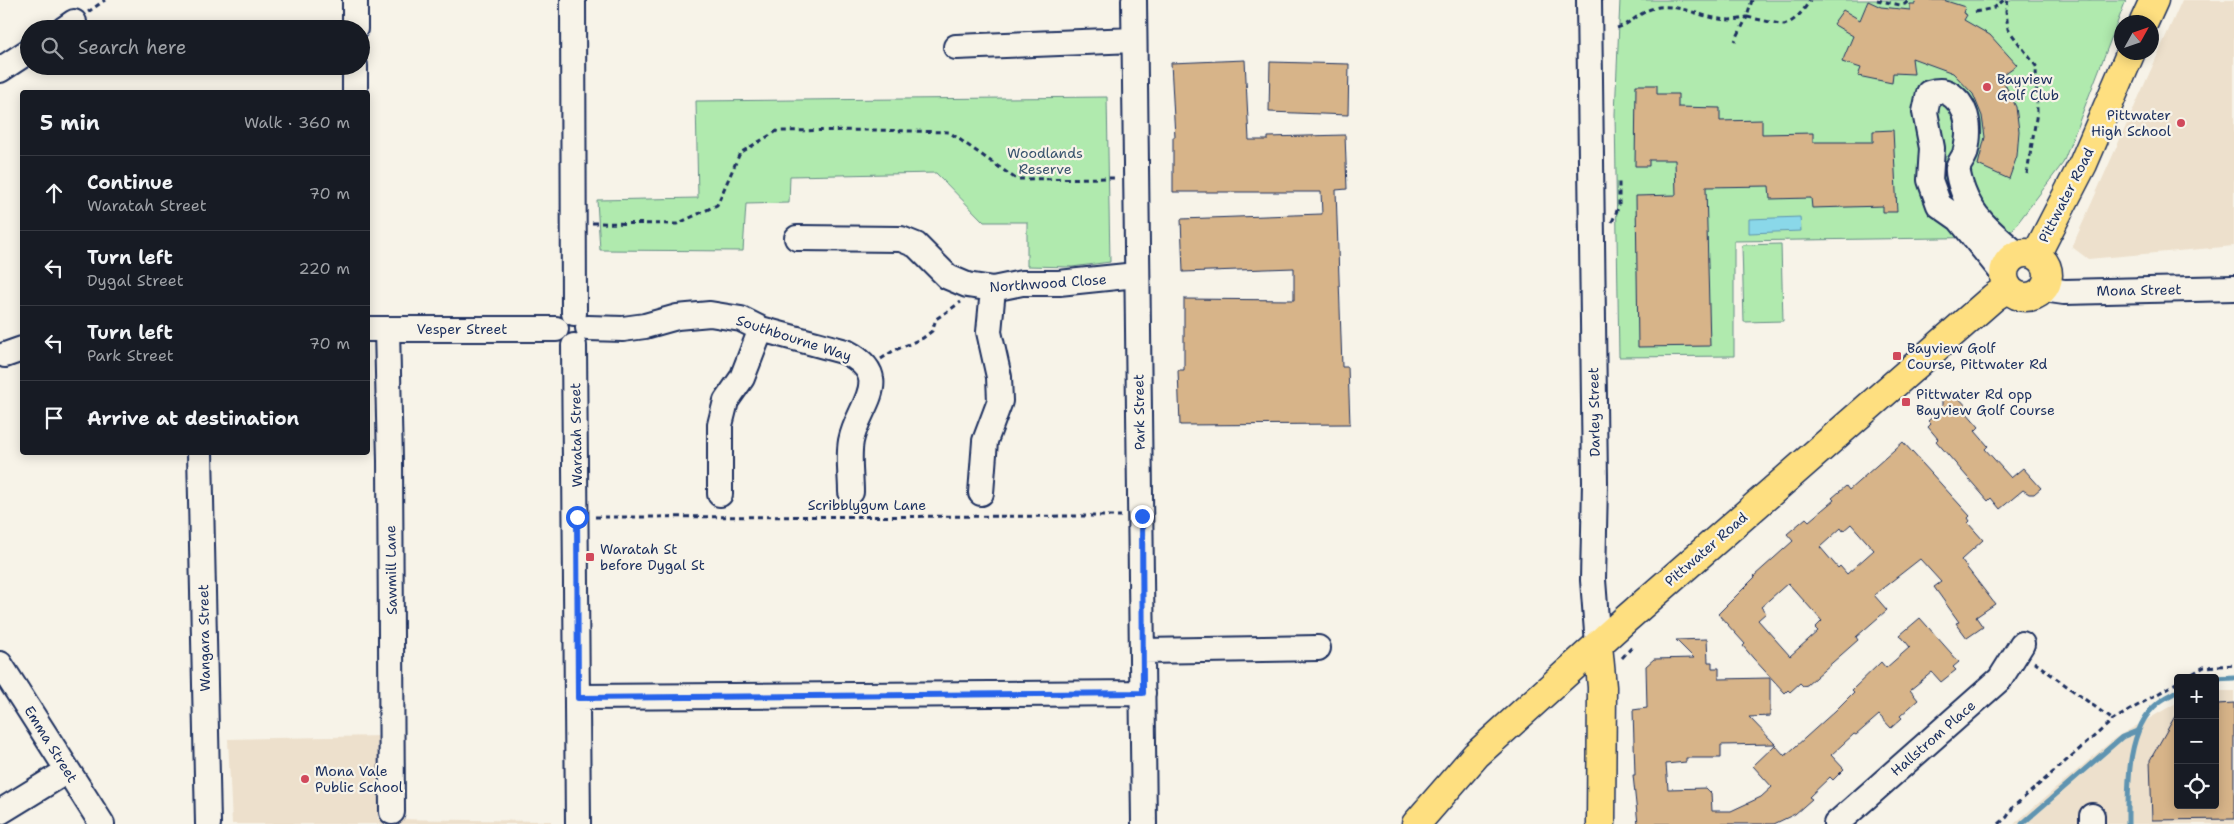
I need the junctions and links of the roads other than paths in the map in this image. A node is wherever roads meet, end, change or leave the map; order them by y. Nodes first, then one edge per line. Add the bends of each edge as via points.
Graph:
1 (355, 0) edge
2 (574, 0) edge
3 (1134, 0) edge
4 (1589, 0) edge
5 (2154, 0) edge
6 (2147, 15) edge
7 (355, 20) edge
8 (1134, 40) junction
9 (956, 47) dead end
10 (20, 57) edge
11 (2128, 60) edge
12 (0, 70) edge
13 (355, 75) edge
14 (355, 90) edge
15 (798, 238) dead end
16 (2017, 268) junction
17 (1136, 275) junction
18 (2234, 288) edge
19 (993, 289) junction
20 (2043, 289) joint
21 (573, 323) junction
22 (377, 329) edge
23 (761, 329) junction
24 (200, 455) edge
25 (851, 492) dead end
26 (720, 494) dead end
27 (981, 494) dead end
28 (2022, 644) road end
29 (1318, 648) dead end
30 (1143, 651) junction
31 (1608, 653) junction
32 (0, 664) edge
33 (1143, 693) junction
34 (578, 698) junction
35 (67, 770) junction
36 (0, 812) edge
37 (392, 812) dead end
38 (102, 824) edge
39 (208, 824) edge
40 (578, 824) edge
41 (1144, 824) edge
42 (1416, 824) edge
43 (1601, 824) edge
44 (1836, 824) edge

1 - 7 street
2 - 21 street
3 - 8 street, Park Street
4 - 31 street, Darley Street via 1595,472 1593,580
5 - 6 main road
8 - 9 street
8 - 17 street, Park Street
10 - 12 street
11 - 16 main road, Pittwater Road via 2083,164
13 - 14 street
15 - 19 street, Northwood Close via 901,239 916,245 948,277
16 - 16 street via 1940,205 1930,180 1932,148 1925,112 1929,93 1939,90 1961,103 1968,120 1964,155 1958,168 1962,191 1980,223
16 - 20 main road via 2044,261 2048,280
16 - 31 main road, Pittwater Road via 1986,304
17 - 19 street, Northwood Close via 1059,283 1022,283
17 - 30 street, Park Street
18 - 20 street, Mona Street via 2064,292
19 - 27 street via 989,332 999,377 1000,401 985,441
21 - 22 street, Vesper Street
21 - 23 street, Southbourne Way via 623,329 677,317 710,314 741,319
21 - 34 street, Waratah Street via 584,342 574,346
22 - 37 street, Sawmill Lane via 391,490
23 - 25 street, Southbourne Way via 846,352 868,368 872,384 869,401 858,419 851,442
23 - 26 street via 742,378 726,401 720,425
24 - 39 street, Wangara Street
28 - 44 street, Hallstrom Place via 2000,679
29 - 30 street
30 - 33 street, Park Street
31 - 42 main road, Pittwater Road via 1476,756
31 - 43 main road, Darley Street via 1602,687
32 - 35 street, Emma Street
33 - 34 street
33 - 41 street, Park Street
34 - 40 street, Waratah Street
35 - 36 street
35 - 38 street, Emma Street

